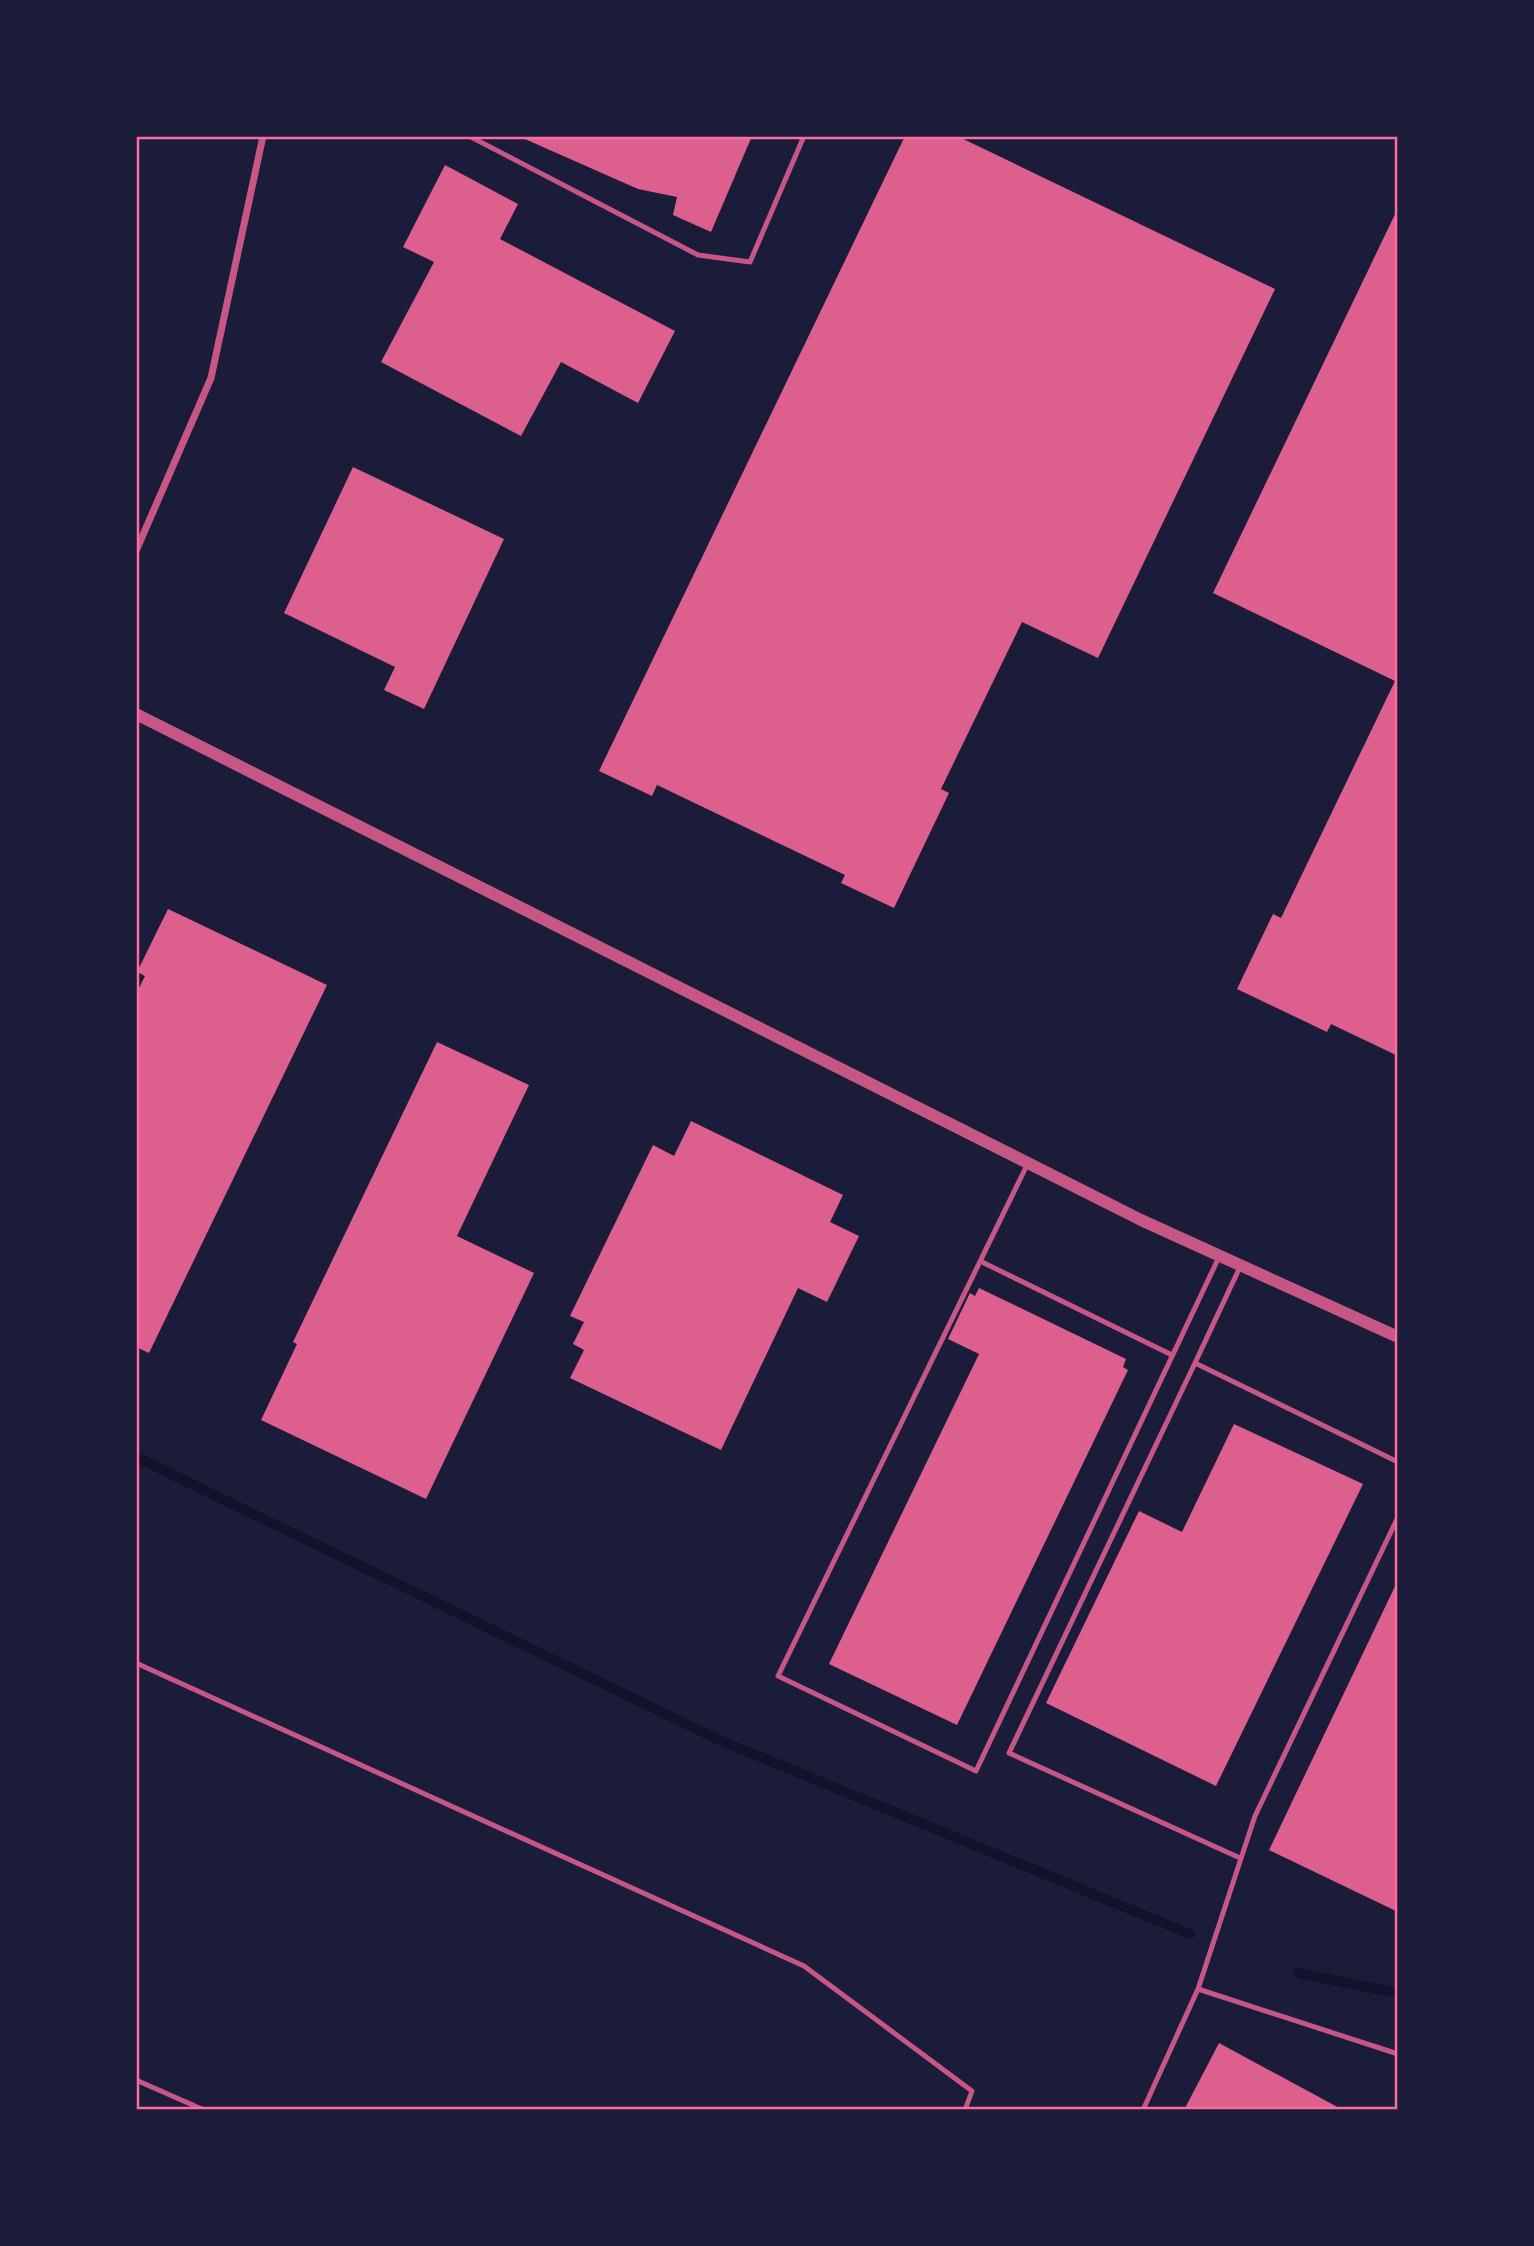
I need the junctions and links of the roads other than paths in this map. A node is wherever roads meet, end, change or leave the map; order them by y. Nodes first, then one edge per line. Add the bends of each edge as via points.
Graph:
1 (263, 136) edge
2 (470, 136) edge
3 (804, 136) edge
4 (136, 551) edge
5 (136, 714) edge
6 (1028, 1163) junction
7 (1219, 1255) junction
8 (980, 1261) junction
9 (1241, 1266) junction
10 (1398, 1337) edge
11 (1172, 1355) junction
12 (1195, 1363) junction
13 (1398, 1462) edge
14 (1398, 1517) edge
15 (136, 1662) edge
16 (1241, 1858) junction
17 (1198, 1989) junction
18 (1398, 2054) edge
19 (136, 2080) edge
20 (204, 2109) edge
21 (965, 2109) edge
22 (1143, 2109) edge

1 - 4 street via 211,378
2 - 3 lane via 698,255 750,262
5 - 6 street
6 - 7 street
6 - 8 lane
7 - 9 street
7 - 11 lane
8 - 11 lane
8 - 11 lane via 778,1675 976,1771
9 - 10 street
9 - 12 lane
12 - 13 lane
12 - 16 lane via 1009,1753
14 - 16 lane via 1255,1815
15 - 21 lane via 804,1966 972,2091
16 - 17 lane
17 - 18 lane
17 - 22 lane
19 - 20 lane

